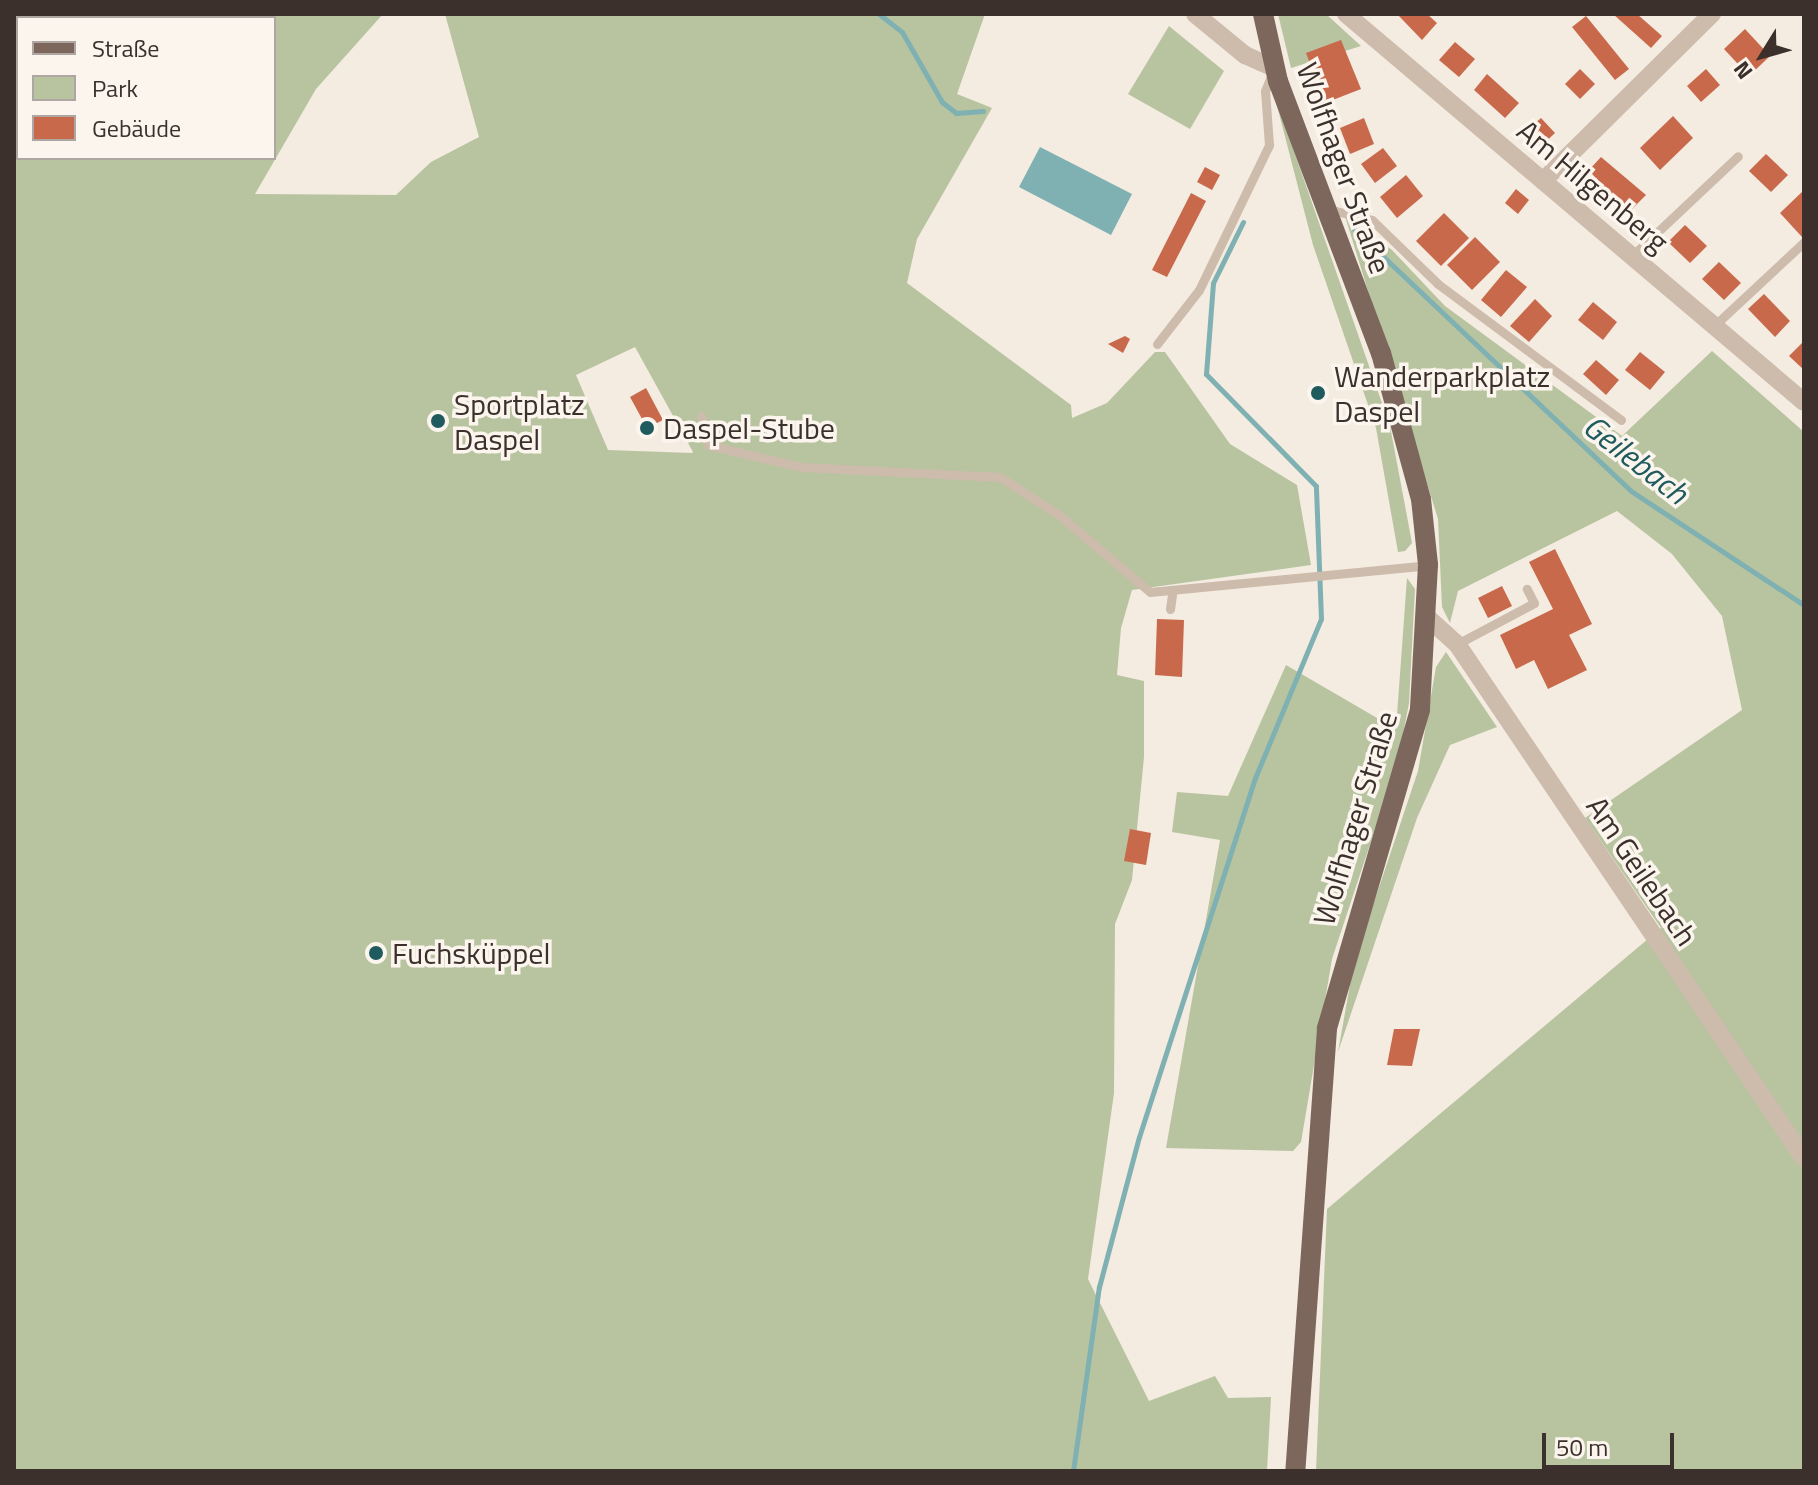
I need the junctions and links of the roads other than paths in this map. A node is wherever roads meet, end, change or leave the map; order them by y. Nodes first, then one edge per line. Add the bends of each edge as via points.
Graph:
1 (1195, 14) edge
2 (1263, 14) edge
3 (1346, 14) edge
4 (1712, 14) edge
5 (1274, 68) junction
6 (1738, 156) dead end
7 (1543, 181) junction
8 (1328, 209) junction
9 (1804, 242) edge
10 (1633, 255) junction
11 (1715, 325) junction
12 (1157, 344) dead end
13 (1804, 402) edge
14 (701, 416) dead end
15 (1621, 420) dead end
16 (1428, 565) junction
17 (1527, 589) dead end
18 (1172, 594) junction
19 (1170, 609) dead end
20 (1429, 619) junction
21 (1457, 644) junction
22 (1804, 1158) edge
23 (1295, 1471) edge

1 - 5 street via 1245,55
2 - 5 main road, Wolfhager Straße
3 - 7 street, Am Hilgenberg
4 - 7 street
5 - 8 main road, Wolfhager Straße
5 - 12 lane via 1265,91 1269,145 1199,290
6 - 10 lane
7 - 10 street, Am Hilgenberg
8 - 15 lane via 1372,220 1438,284
8 - 16 main road, Wolfhager Straße via 1381,353 1421,499
9 - 11 lane
10 - 11 street, Am Hilgenberg
11 - 13 street, Am Hilgenberg
14 - 18 lane via 708,445 802,467 1000,477 1059,515 1132,582
16 - 18 lane
16 - 20 main road, Wolfhager Straße
17 - 21 lane via 1534,603
18 - 19 lane
20 - 21 street, Am Geilebach
20 - 23 main road, Wolfhager Straße via 1407,771 1327,1029
21 - 22 street, Am Geilebach

